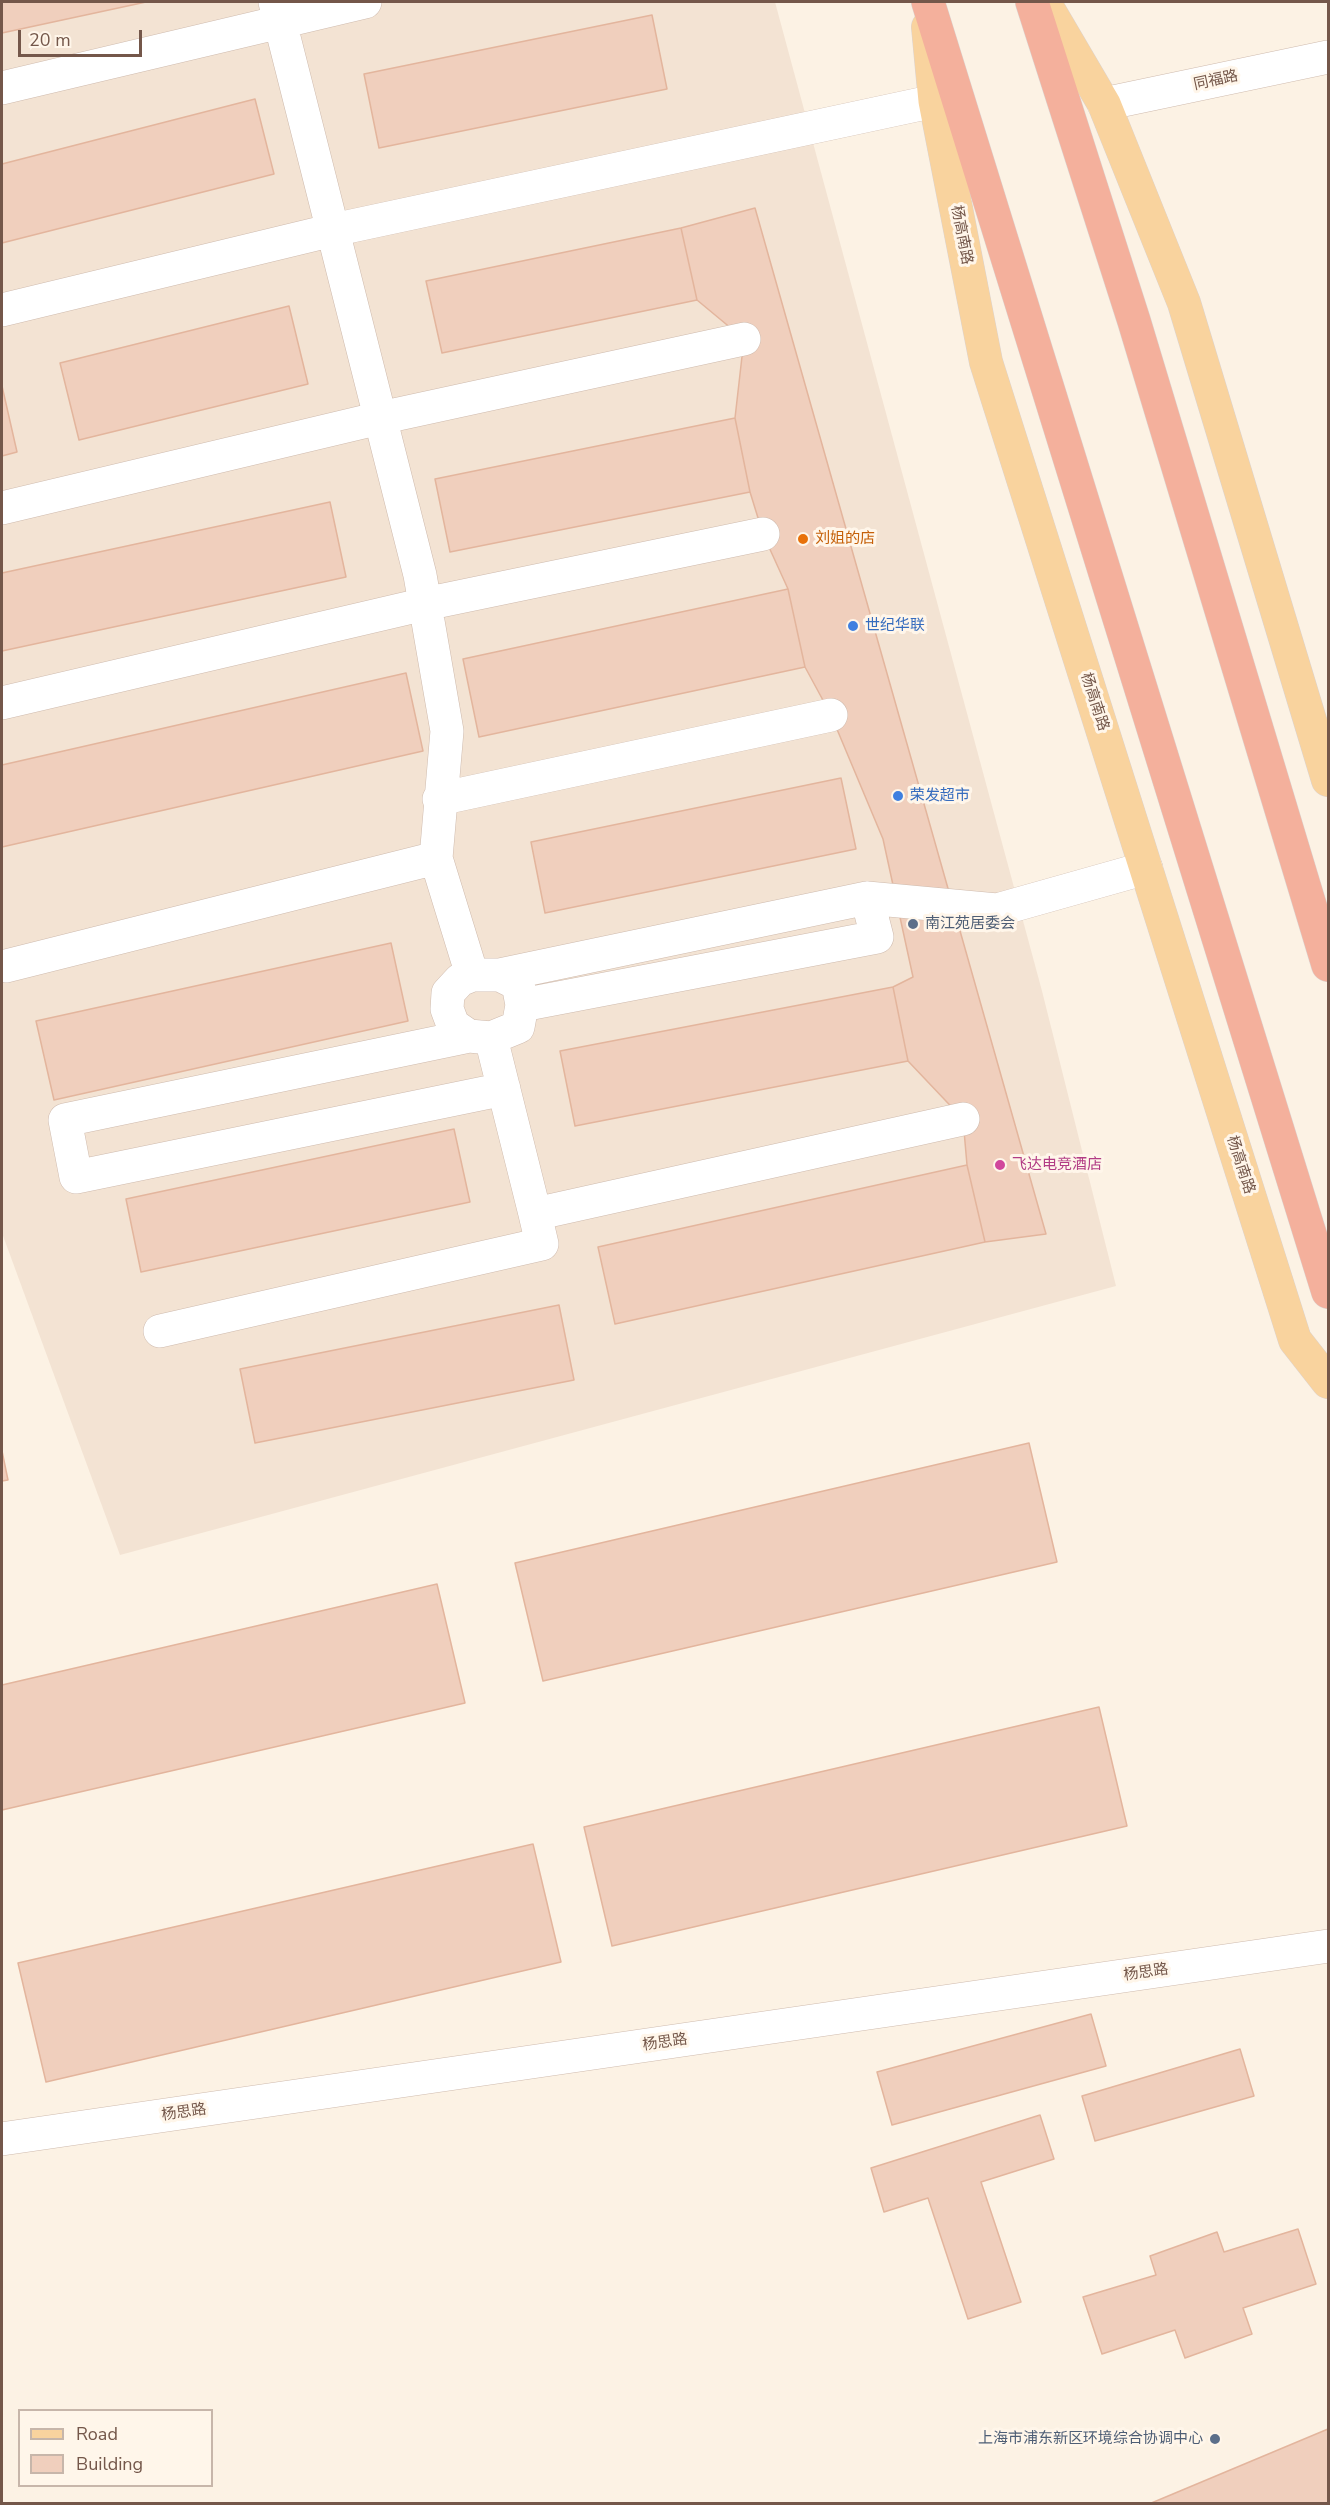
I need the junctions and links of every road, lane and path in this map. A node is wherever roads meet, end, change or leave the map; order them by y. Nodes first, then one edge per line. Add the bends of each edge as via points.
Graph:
1 (365, 2) edge
2 (927, 2) edge
3 (1032, 2) edge
4 (1044, 2) edge
5 (278, 11) edge
6 (1329, 57) edge
7 (2, 88) edge
8 (935, 101) junction
9 (1104, 104) junction
10 (333, 231) junction
11 (2, 310) edge
12 (744, 339) dead end
13 (380, 418) junction
14 (2, 508) edge
15 (763, 534) dead end
16 (425, 604) junction
17 (2, 703) edge
18 (831, 715) dead end
19 (1329, 780) edge
20 (440, 799) junction
21 (436, 858) junction
22 (1146, 868) junction
23 (867, 898) junction
24 (1329, 965) edge
25 (6, 966) dead end
26 (486, 975) junction
27 (522, 1005) junction
28 (480, 1037) junction
29 (504, 1089) junction
30 (963, 1119) dead end
31 (535, 1214) junction
32 (1329, 1292) edge
33 (160, 1330) dead end
34 (1329, 1382) edge
35 (1329, 1946) edge
36 (2, 2139) edge

1 - 5 street
2 - 8 main road, 杨高南路
2 - 32 highway, 杨高南路
3 - 24 highway via 1134,321
4 - 9 main road
5 - 7 street
5 - 10 street
6 - 9 street, 同福路
8 - 10 street
8 - 22 main road, 杨高南路 via 986,362
9 - 19 main road via 1184,303
10 - 11 street
10 - 13 street
12 - 13 street
13 - 14 street
13 - 16 street
15 - 16 street
16 - 17 street
16 - 20 street via 447,730
18 - 20 street
20 - 21 street
21 - 25 street
21 - 26 street
22 - 23 street via 997,910
22 - 34 main road, 杨高南路 via 1295,1340
23 - 26 street
23 - 27 street via 877,937
26 - 27 street via 518,984
26 - 28 street via 460,980 448,993 447,1009 453,1025
27 - 28 street via 518,1028
28 - 29 street
28 - 29 street via 65,1120 76,1177
29 - 31 street
30 - 31 street
31 - 33 street via 542,1244
35 - 36 street, 杨思路

